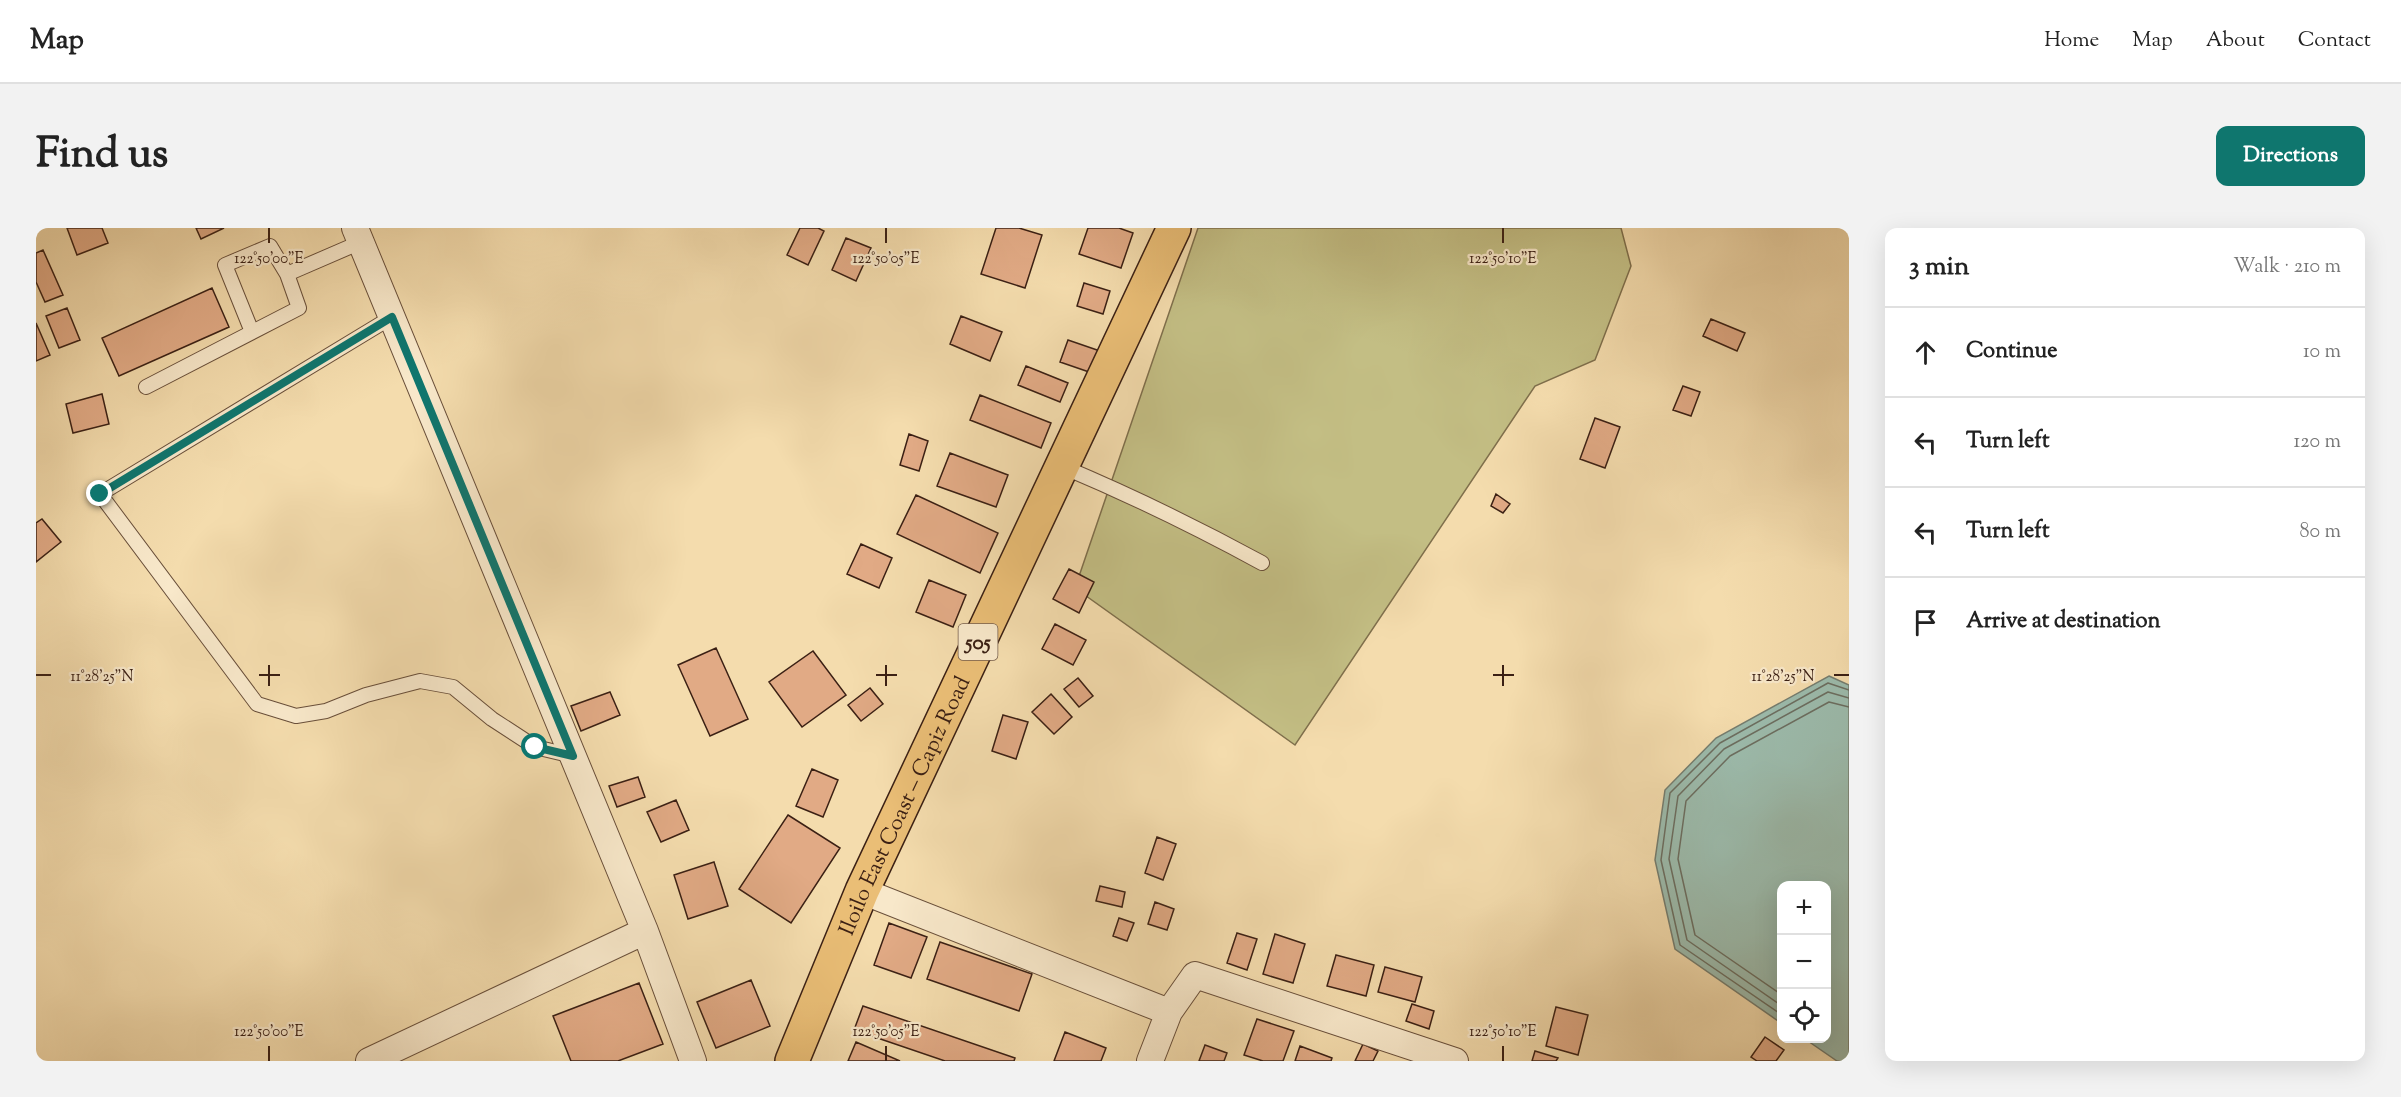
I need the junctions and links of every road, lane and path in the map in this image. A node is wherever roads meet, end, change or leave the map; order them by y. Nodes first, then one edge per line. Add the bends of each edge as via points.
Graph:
1 (1174, 228) edge
2 (358, 235) edge
3 (287, 274) junction
4 (392, 317) junction
5 (252, 332) junction
6 (147, 387) dead end
7 (1061, 466) junction
8 (1262, 563) dead end
9 (573, 756) junction
10 (862, 891) junction
11 (645, 931) junction
12 (1169, 1012) junction
13 (369, 1061) edge
14 (693, 1061) edge
15 (792, 1061) edge
16 (1150, 1061) edge
17 (1455, 1061) edge

1 - 7 main road, Iloilo East Coast – Capiz Road / 505
2 - 3 lane
2 - 4 street
3 - 5 lane via 299,308
3 - 5 lane via 270,246 225,265
4 - 9 street
4 - 9 lane via 100,494 257,704 296,716 326,711 366,695 420,681 453,687 535,747
5 - 6 lane
7 - 8 lane via 1121,491
7 - 10 main road, Iloilo East Coast – Capiz Road / 505
9 - 11 street
10 - 12 street
10 - 15 main road, Iloilo East Coast – Capiz Road / 505
11 - 13 street
11 - 14 street
12 - 16 street
12 - 17 street via 1195,975

